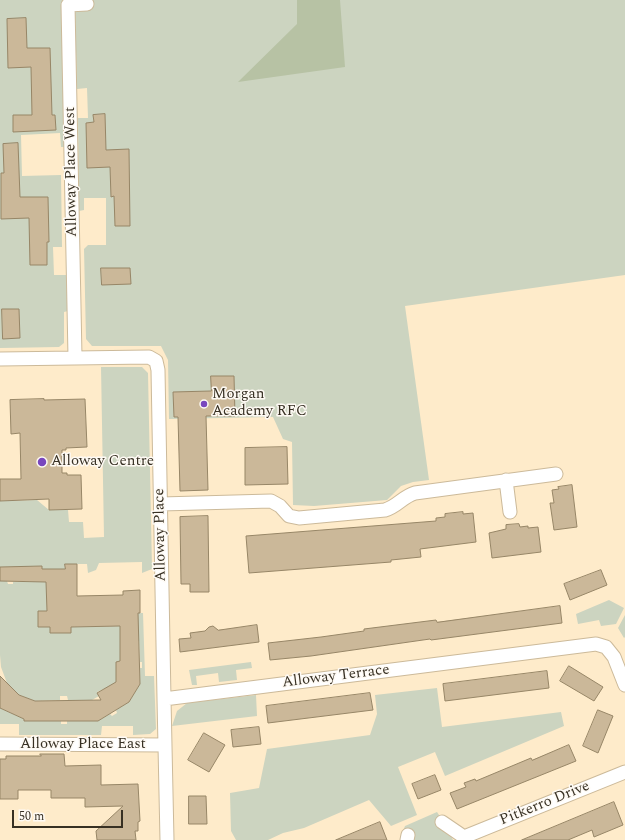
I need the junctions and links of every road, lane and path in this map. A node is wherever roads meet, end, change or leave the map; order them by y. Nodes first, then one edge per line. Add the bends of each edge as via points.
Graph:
1 (87, 4) dead end
2 (76, 357) junction
3 (0, 359) edge
4 (556, 474) dead end
5 (506, 480) junction
6 (161, 504) junction
7 (510, 512) dead end
8 (625, 685) edge
9 (164, 699) junction
10 (0, 744) edge
11 (165, 745) junction
12 (625, 772) edge
13 (442, 822) dead end
14 (464, 839) edge
15 (167, 840) edge

1 - 2 street, Alloway Place West via 68,5
2 - 3 street, Alloway Place
2 - 6 street, Alloway Place via 149,357 156,361
4 - 5 street
5 - 6 street via 415,493 386,510 299,518 289,516 271,501
5 - 7 street
6 - 9 street, Alloway Place
8 - 9 street, Alloway Terrace via 614,657 606,647 596,644
9 - 11 street
10 - 11 street, Alloway Place East
11 - 15 street
12 - 14 street, Pitkerro Drive
13 - 14 street, Pitkerro Drive

